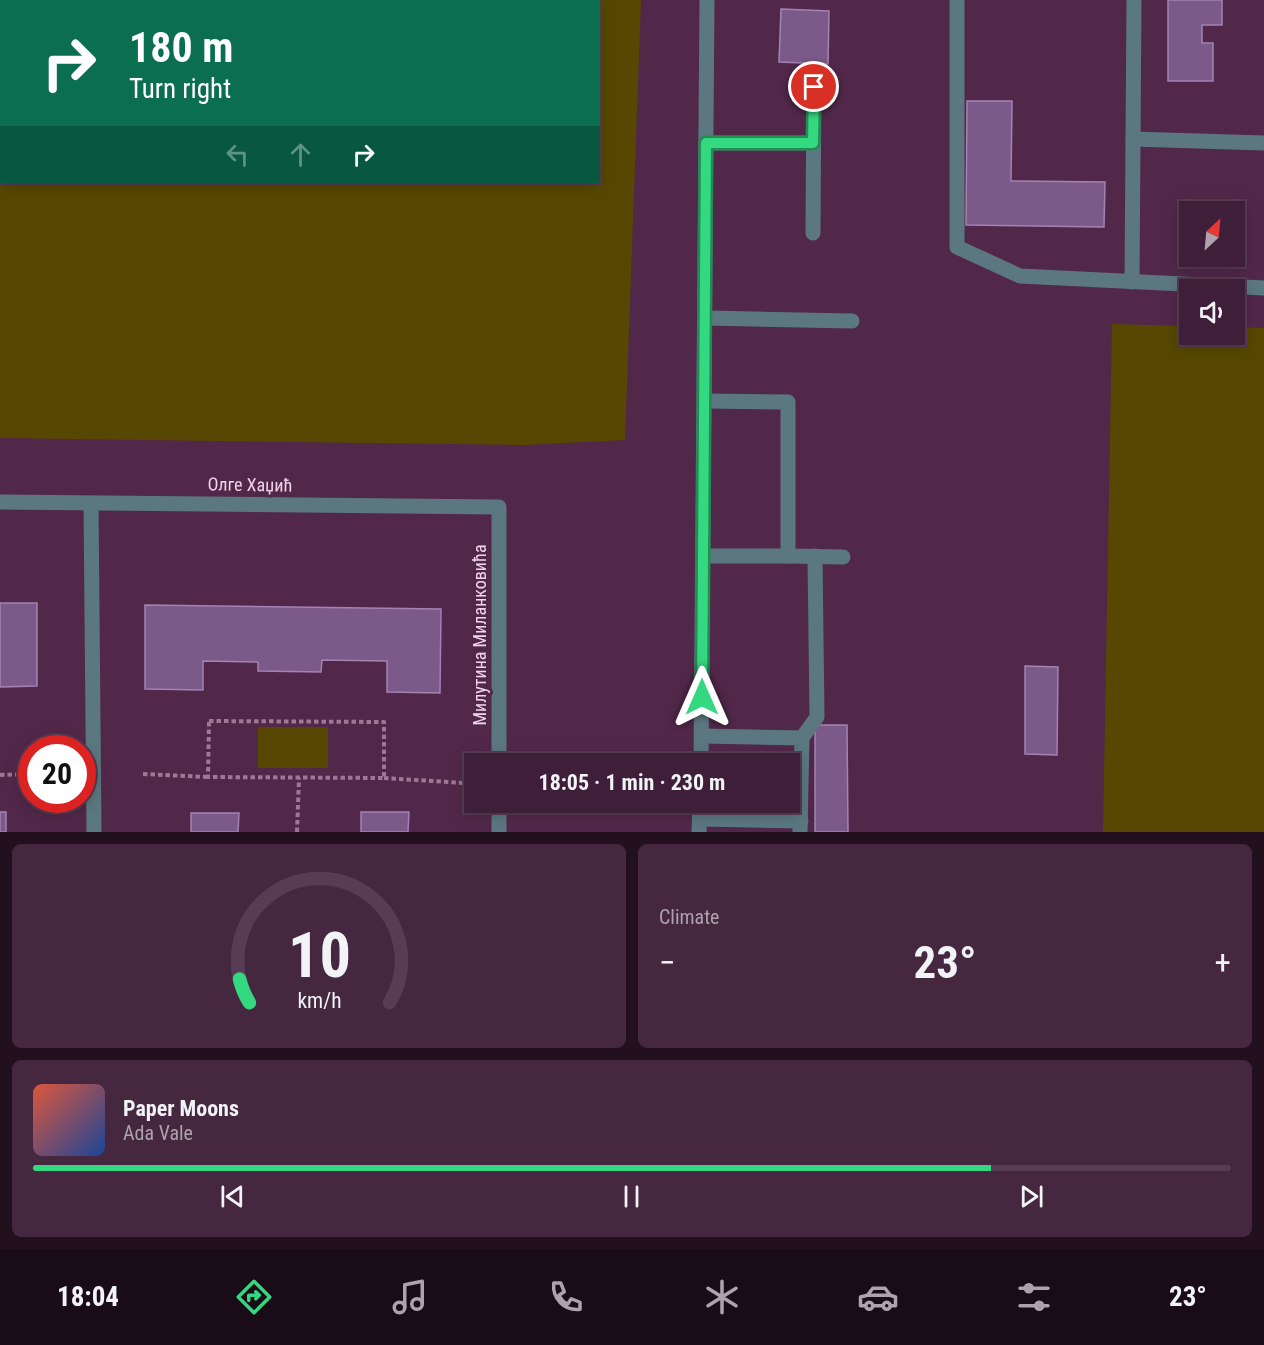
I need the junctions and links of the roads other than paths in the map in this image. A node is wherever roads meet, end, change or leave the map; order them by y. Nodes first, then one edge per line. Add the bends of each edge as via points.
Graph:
1 (707, 0) edge
2 (957, 0) edge
3 (1134, 0) edge
4 (814, 69) dead end
5 (1133, 139) junction
6 (706, 143) junction
7 (813, 143) junction
8 (1264, 143) edge
9 (813, 233) dead end
10 (1132, 282) junction
11 (1264, 288) edge
12 (707, 318) junction
13 (852, 321) dead end
14 (706, 401) junction
15 (0, 502) edge
16 (91, 503) junction
17 (500, 507) joint
18 (704, 556) junction
19 (788, 556) junction
20 (815, 556) junction
21 (843, 556) dead end
22 (702, 736) junction
23 (802, 738) junction
24 (499, 753) edge
25 (701, 753) edge
26 (499, 813) edge
27 (699, 826) edge
28 (800, 827) edge
29 (94, 832) edge
30 (499, 832) edge

1 - 6 street
2 - 10 street via 957,247 1020,276
3 - 5 street
4 - 7 street
5 - 8 street
5 - 10 street
6 - 7 street
6 - 12 street
7 - 9 street
10 - 11 street
12 - 13 street
12 - 14 street
14 - 18 street
14 - 19 street via 788,402
15 - 16 street, Олге Хаџић
16 - 17 street, Олге Хаџић
16 - 29 street
17 - 24 street, Милутина Миланковића
18 - 19 street
18 - 22 street
19 - 20 street
20 - 21 street
20 - 23 street via 817,717
22 - 23 street
22 - 25 street
23 - 28 street
26 - 30 street
27 - 28 street

